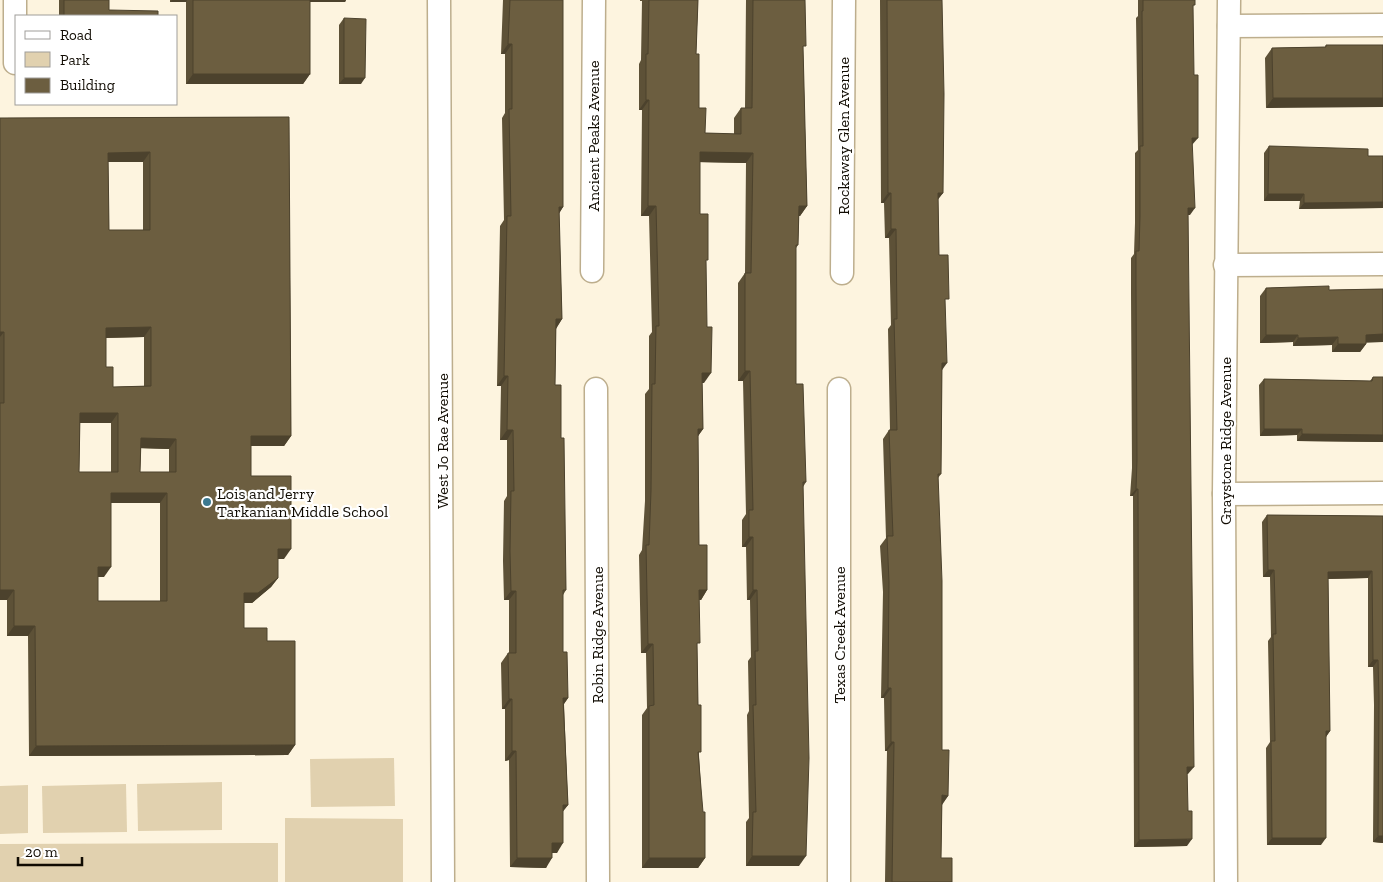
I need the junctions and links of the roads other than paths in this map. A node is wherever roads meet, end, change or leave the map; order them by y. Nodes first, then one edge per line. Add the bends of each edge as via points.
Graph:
1 (16, 0) edge
2 (439, 0) edge
3 (594, 0) edge
4 (844, 0) edge
5 (1229, 0) edge
6 (16, 15) edge
7 (1383, 25) edge
8 (1229, 26) junction
9 (1383, 264) edge
10 (1225, 265) junction
11 (592, 271) dead end
12 (842, 273) dead end
13 (596, 389) dead end
14 (839, 389) dead end
15 (1383, 493) edge
16 (1224, 494) junction
17 (443, 882) edge
18 (598, 882) edge
19 (839, 882) edge
20 (1226, 882) edge

1 - 6 street
2 - 17 street, West Jo Rae Avenue
3 - 11 street, Ancient Peaks Avenue
4 - 12 street, Rockaway Glen Avenue
5 - 8 street, Graystone Ridge Avenue
7 - 8 street
8 - 10 street, Graystone Ridge Avenue
9 - 10 street
10 - 16 street, Graystone Ridge Avenue
13 - 18 street, Robin Ridge Avenue
14 - 19 street, Texas Creek Avenue
15 - 16 street
16 - 20 street, Graystone Ridge Avenue

